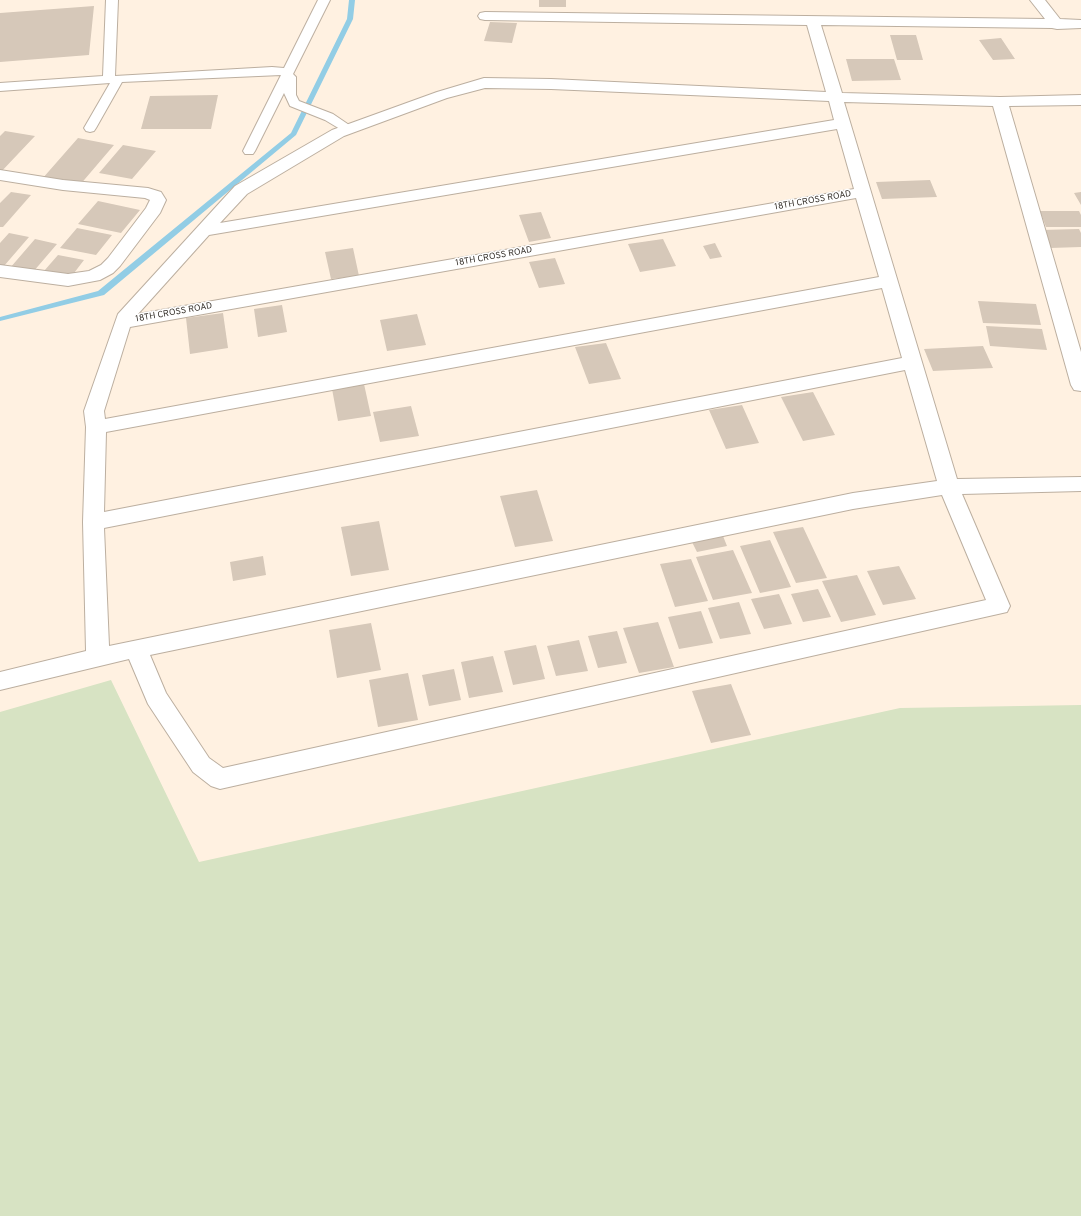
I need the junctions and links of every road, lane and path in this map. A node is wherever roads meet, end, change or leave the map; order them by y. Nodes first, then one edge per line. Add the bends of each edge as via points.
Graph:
1 (112, 0) edge
2 (324, 0) edge
3 (1038, 0) edge
4 (485, 16) dead end
5 (813, 21) junction
6 (1081, 24) edge
7 (1058, 25) junction
8 (287, 74) junction
9 (113, 79) junction
10 (0, 87) edge
11 (836, 97) junction
12 (1081, 100) edge
13 (1000, 102) junction
14 (843, 123) junction
15 (90, 128) dead end
16 (348, 129) junction
17 (249, 151) dead end
18 (0, 175) edge
19 (863, 192) junction
20 (204, 231) junction
21 (0, 271) edge
22 (889, 281) junction
23 (124, 322) junction
24 (913, 362) junction
25 (1081, 385) edge
26 (96, 427) junction
27 (1081, 484) edge
28 (949, 487) junction
29 (93, 522) junction
30 (136, 649) junction
31 (98, 657) junction
32 (0, 681) edge

1 - 9 lane
2 - 8 lane
3 - 7 street
4 - 5 street via 638,12
5 - 7 street
5 - 11 street
6 - 7 street
8 - 9 lane via 272,71
8 - 16 lane via 290,77 290,95 294,103 329,117
8 - 17 lane
9 - 10 lane
9 - 15 lane
11 - 13 street
11 - 14 street
11 - 16 street via 551,84 484,84 442,95
12 - 13 street
13 - 25 street
14 - 19 street
14 - 20 street
16 - 20 street via 241,190
18 - 21 street via 64,185 148,193 158,200 114,262 94,276 68,280
19 - 22 street
19 - 23 street, 18TH CROSS ROAD
20 - 23 street via 124,318
22 - 24 street
22 - 26 street
23 - 26 street via 94,411
24 - 28 street
24 - 29 street
26 - 29 street
27 - 28 street
28 - 30 street via 853,500
28 - 30 street via 999,606 220,779 201,765 156,697
29 - 31 street
30 - 31 street
31 - 32 street

